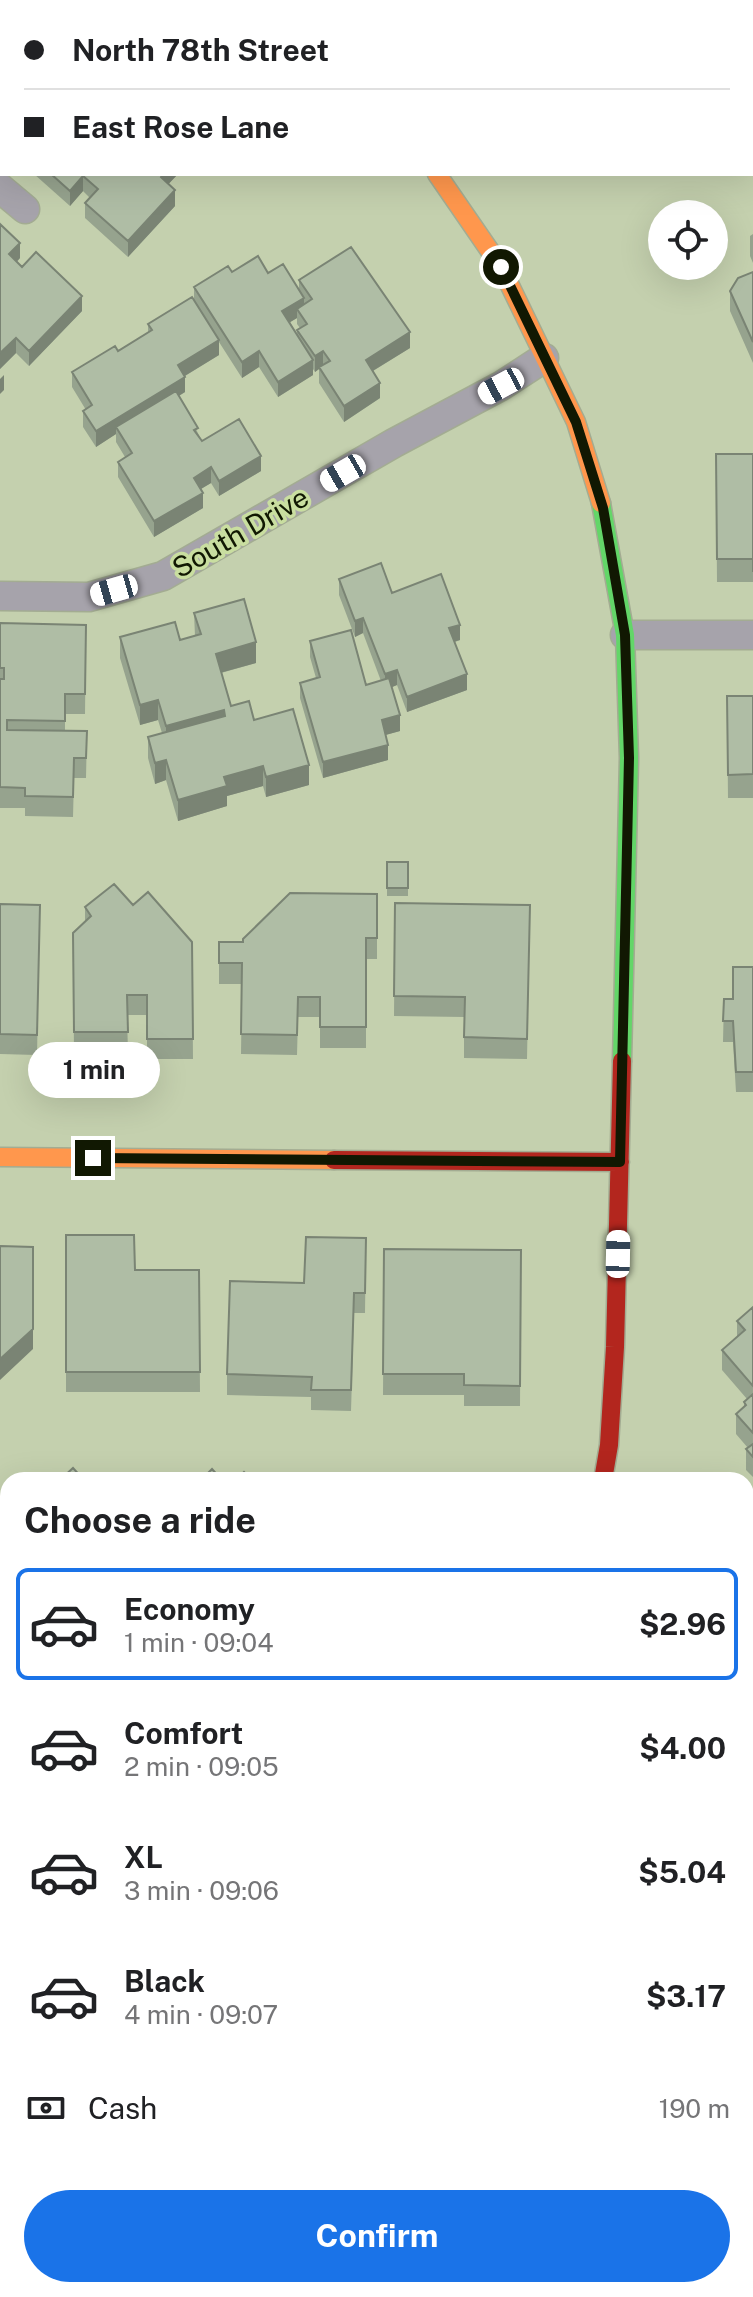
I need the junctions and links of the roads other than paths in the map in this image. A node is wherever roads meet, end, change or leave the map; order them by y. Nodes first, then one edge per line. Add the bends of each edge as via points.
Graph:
1 (439, 176) edge
2 (0, 188) edge
3 (25, 209) dead end
4 (544, 358) junction
5 (0, 596) edge
6 (625, 635) junction
7 (753, 635) edge
8 (0, 1157) edge
9 (620, 1162) junction
10 (604, 1472) edge

1 - 4 street via 501,267
2 - 3 lane
4 - 5 lane, South Drive via 163,576 89,597
4 - 6 street via 576,422 603,508
6 - 7 lane
6 - 9 street via 629,758
8 - 9 street
9 - 10 street via 615,1347

